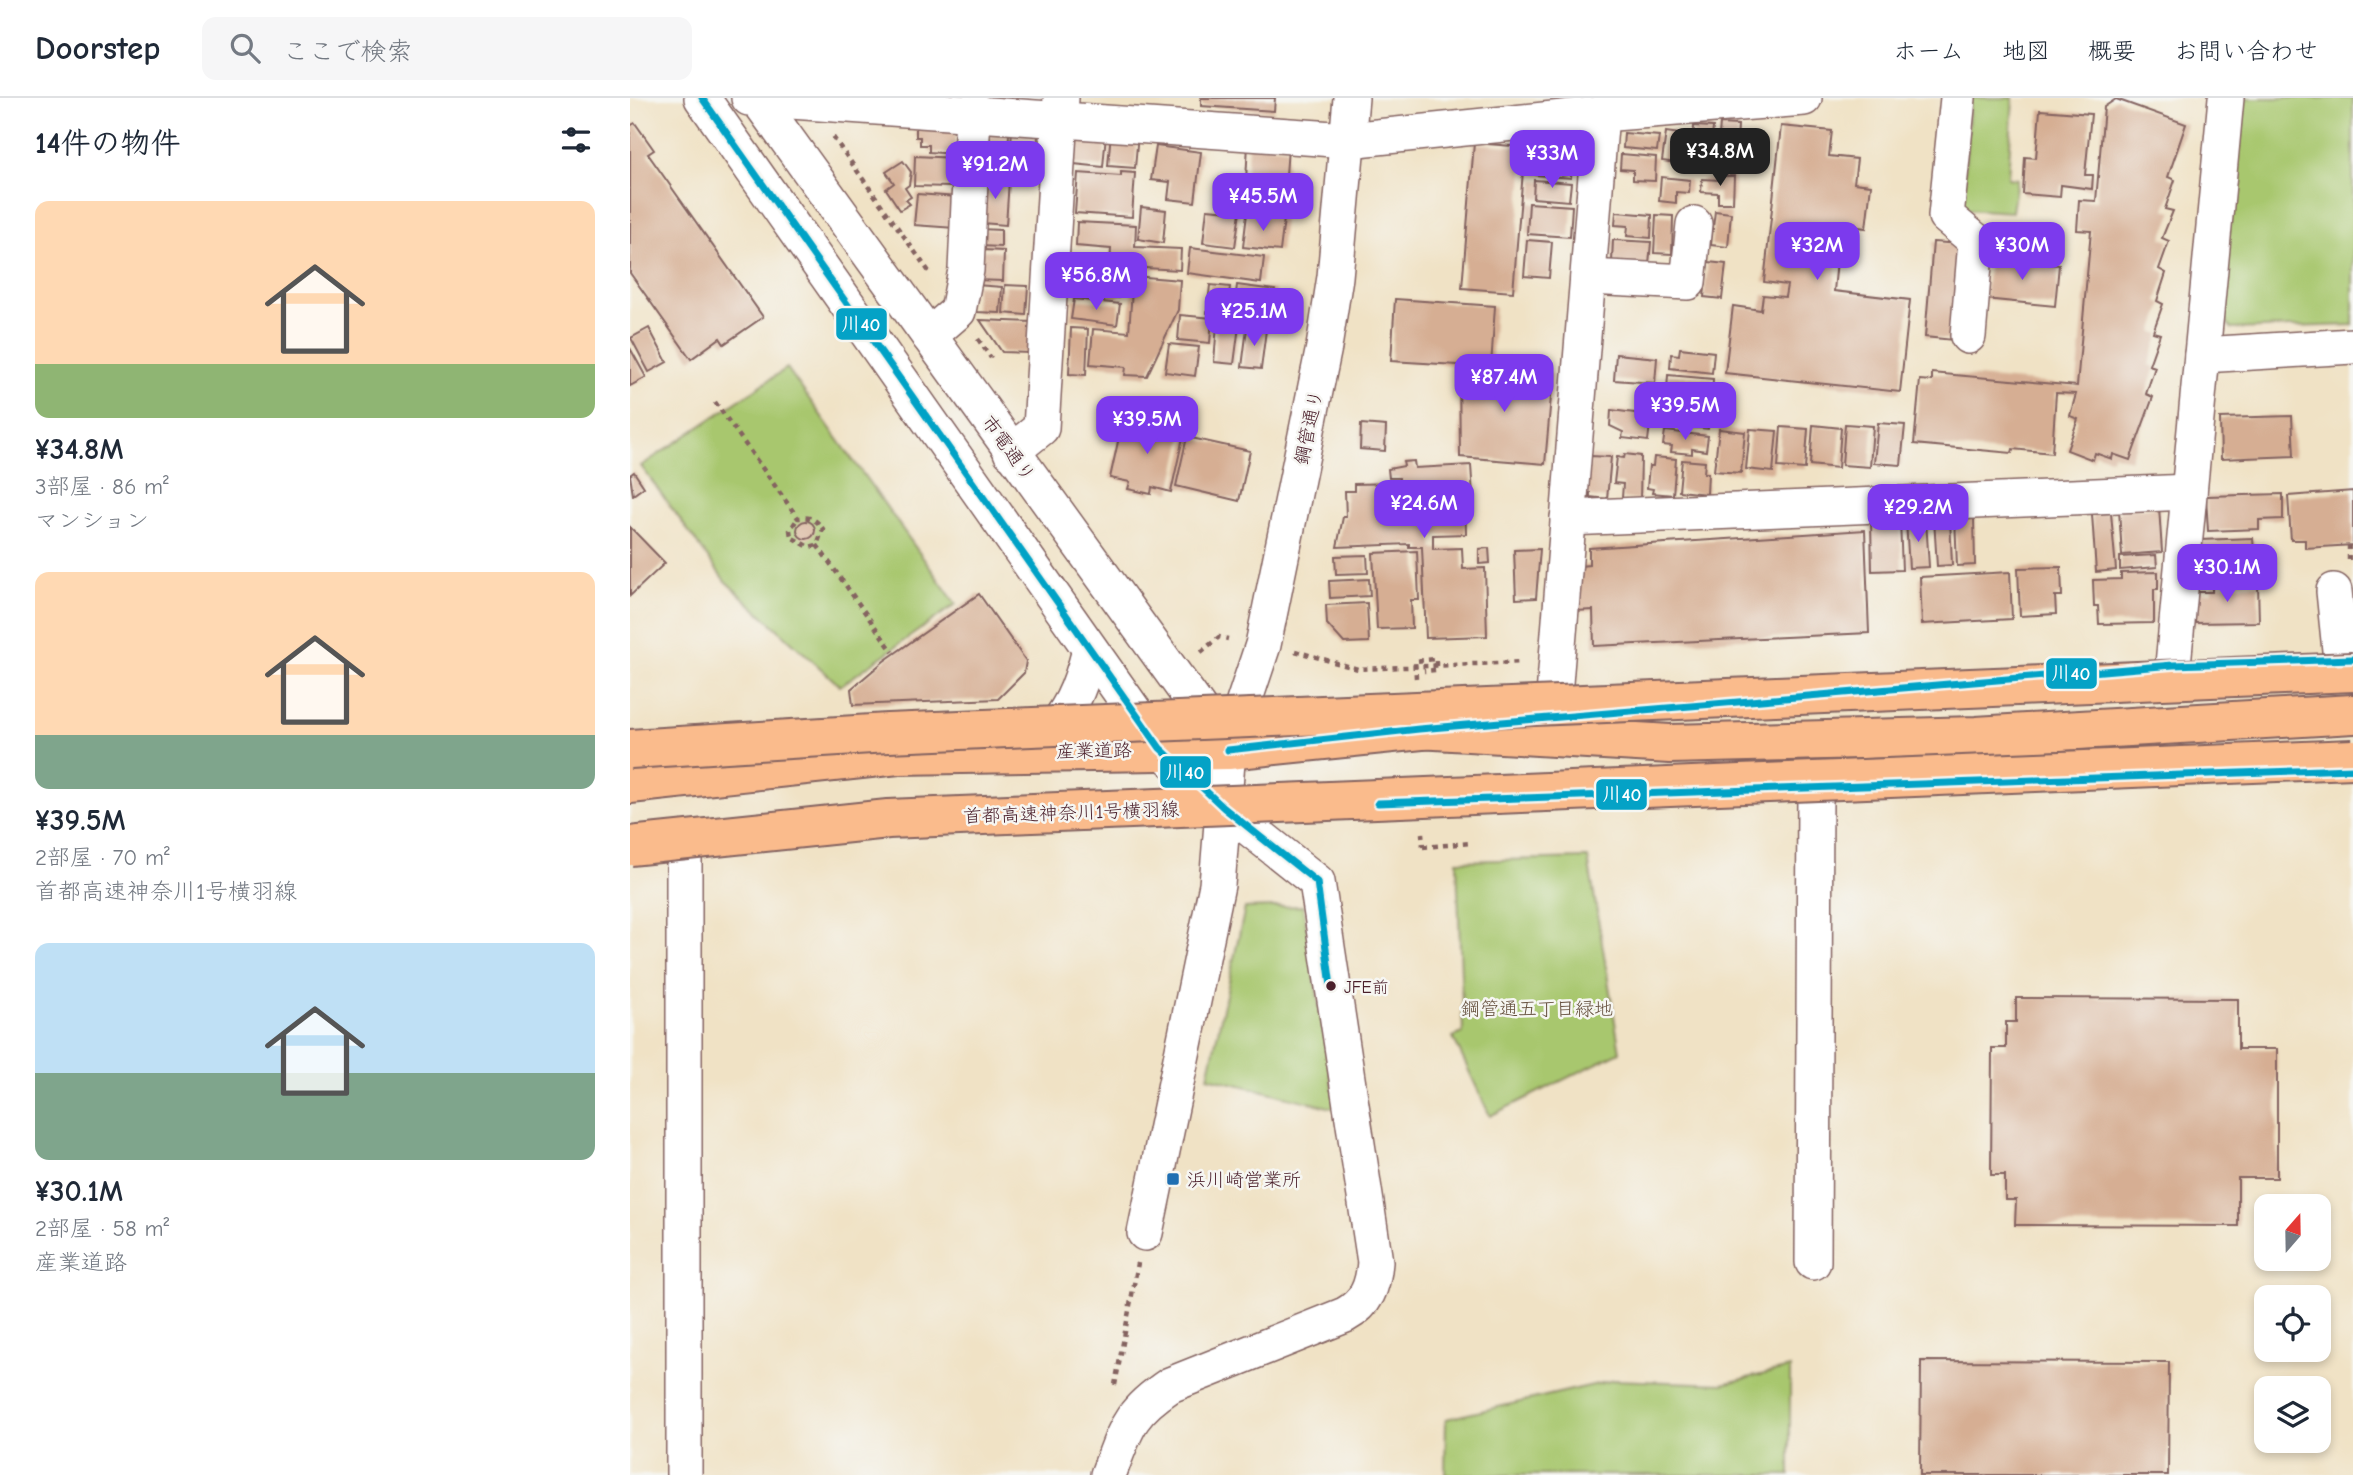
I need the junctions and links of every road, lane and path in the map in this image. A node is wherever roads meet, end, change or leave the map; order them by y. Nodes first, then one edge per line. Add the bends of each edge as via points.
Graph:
1 (702, 98) edge
2 (749, 98) edge
3 (757, 98) edge
4 (1351, 98) edge
5 (1804, 98) edge
6 (1958, 98) edge
7 (2226, 98) edge
8 (803, 100) edge
9 (889, 103) edge
10 (1060, 109) edge
11 (973, 114) junction
12 (1601, 114) junction
13 (829, 133) dead end
14 (1348, 140) junction
15 (1694, 225) dead end
16 (1587, 277) junction
17 (935, 280) dead end
18 (929, 335) junction
19 (1968, 336) dead end
20 (2353, 346) edge
21 (2202, 355) junction
22 (715, 402) dead end
23 (1011, 452) junction
24 (2189, 492) junction
25 (798, 518) junction
26 (1568, 518) junction
27 (817, 545) junction
28 (2334, 591) dead end
29 (1236, 640) dead end
30 (1090, 650) junction
31 (1294, 650) dead end
32 (893, 652) dead end
33 (1195, 657) dead end
34 (1533, 661) dead end
35 (2349, 664) edge
36 (2173, 665) junction
37 (1424, 671) dead end
38 (1416, 687) dead end
39 (2353, 714) edge
40 (1552, 720) junction
41 (1419, 729) junction
42 (1160, 748) junction
43 (630, 749) edge
44 (2353, 749) edge
45 (1228, 750) junction
46 (1031, 752) junction
47 (2353, 759) edge
48 (2353, 769) edge
49 (2218, 774) junction
50 (630, 784) edge
51 (1815, 788) junction
52 (1224, 808) junction
53 (1422, 820) dead end
54 (684, 843) junction
55 (1471, 843) dead end
56 (630, 846) edge
57 (1145, 1233) joint
58 (1813, 1262) dead end
59 (1131, 1416) junction
60 (684, 1475) edge
61 (1108, 1475) edge

1 - 30 street
2 - 3 street
3 - 8 street
3 - 18 street, 市電通り
4 - 14 street, 鋼管通り
5 - 12 street
6 - 19 street via 1946,216 1976,241
7 - 21 street
8 - 9 street
9 - 11 street
10 - 11 street
10 - 14 street
10 - 23 street via 1041,428
11 - 18 street via 967,270 958,311
12 - 14 street
12 - 16 street
13 - 17 path
14 - 45 street, 鋼管通り via 1324,347 1263,645
15 - 16 street via 1688,282
16 - 26 street
18 - 23 street, 市電通り
20 - 21 street
21 - 24 street
22 - 25 path
23 - 45 street, 市電通り
24 - 26 street
24 - 36 street
25 - 27 path via 807,516 823,529
25 - 27 path via 791,537 809,547
26 - 40 street
27 - 32 path
28 - 35 street
29 - 33 path via 1219,637
30 - 42 street
30 - 46 street via 1062,723
31 - 34 path via 1359,669
35 - 36 main road, 産業道路
35 - 43 main road, bridge
36 - 40 main road, 産業道路
37 - 38 path, bridge via 1436,670 1436,659 1415,660
39 - 41 main road via 1976,736 1670,744
40 - 41 main road, 産業道路
41 - 45 main road, 産業道路
42 - 45 main road, 産業道路
42 - 46 main road, 産業道路
42 - 52 street
44 - 49 main road
45 - 52 street
46 - 50 main road, 産業道路 via 898,755
47 - 56 main road, 首都高速神奈川1号横羽線, bridge via 888,819
48 - 49 main road
49 - 51 main road
51 - 52 main road
51 - 58 street
52 - 54 main road
52 - 57 street via 1217,885
52 - 59 street via 1317,882 1375,1262 1373,1282 1357,1309 1170,1385
53 - 55 path, bridge via 1423,846
54 - 56 main road
54 - 60 street
57 - 59 path via 1115,1387
59 - 61 street

